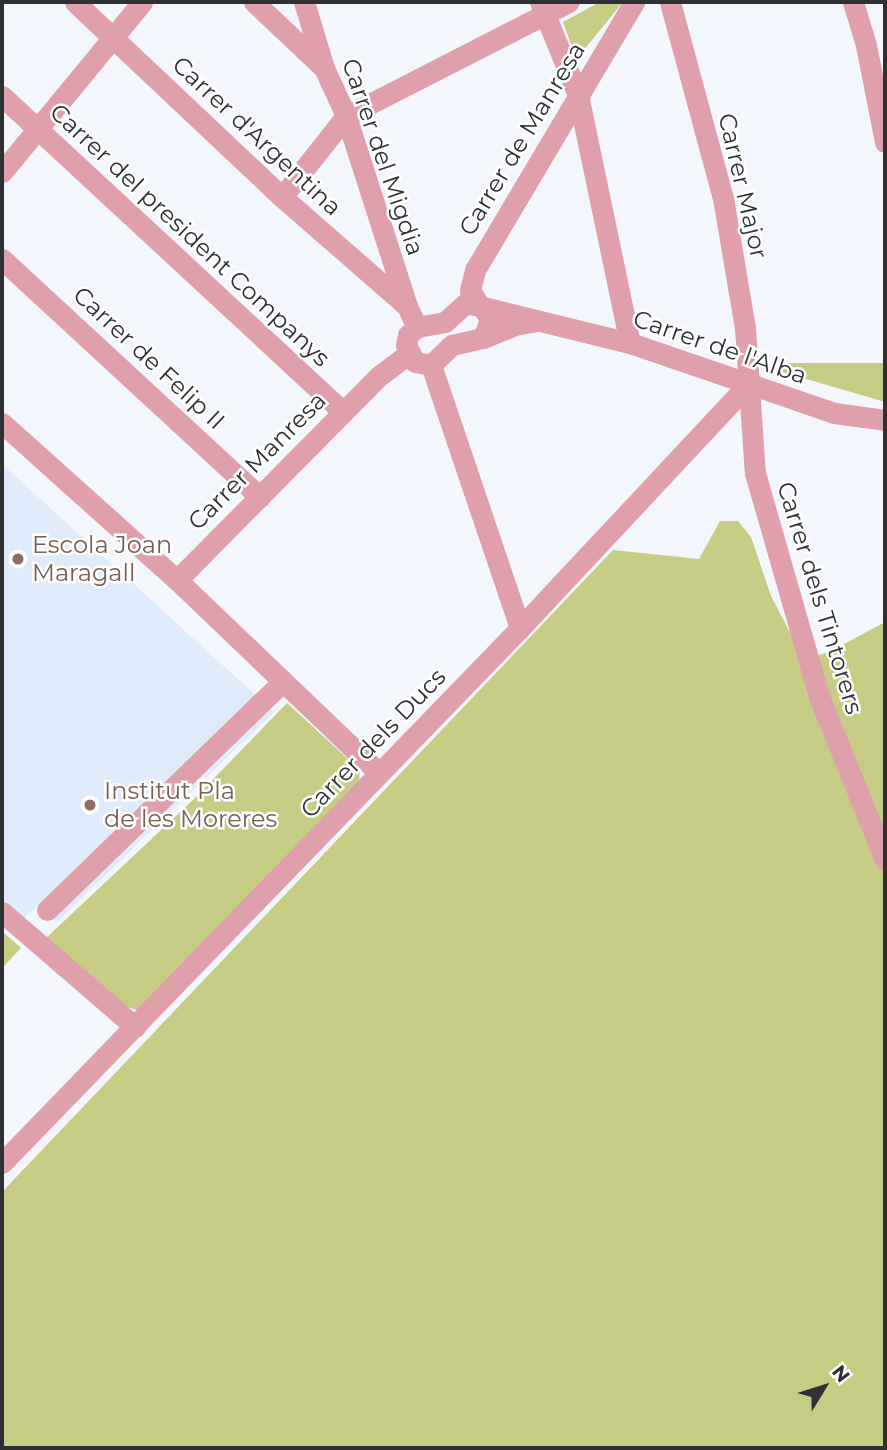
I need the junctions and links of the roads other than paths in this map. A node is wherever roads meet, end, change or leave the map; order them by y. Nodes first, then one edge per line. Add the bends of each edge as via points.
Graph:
1 (75, 2) edge
2 (142, 2) edge
3 (254, 2) edge
4 (304, 2) edge
5 (569, 2) edge
6 (634, 2) edge
7 (670, 2) edge
8 (853, 2) edge
9 (543, 8) edge
10 (113, 38) junction
11 (876, 45) edge
12 (324, 68) junction
13 (578, 95) junction
14 (2, 96) edge
15 (346, 116) junction
16 (36, 129) junction
17 (885, 142) edge
18 (2, 172) edge
19 (282, 197) junction
20 (2, 258) edge
21 (407, 306) junction
22 (481, 306) junction
23 (538, 322) junction
24 (417, 327) junction
25 (483, 338) junction
26 (631, 343) junction
27 (408, 354) junction
28 (431, 365) junction
29 (747, 384) junction
30 (344, 412) junction
31 (885, 420) edge
32 (2, 423) edge
33 (260, 497) junction
34 (177, 580) junction
35 (520, 628) junction
36 (282, 682) junction
37 (379, 773) junction
38 (885, 860) edge
39 (47, 910) dead end
40 (2, 912) edge
41 (135, 1027) junction
42 (2, 1163) edge

1 - 10 street, Carrer d'Argentina
2 - 10 street
3 - 12 street
4 - 12 street, Carrer del Migdia
5 - 9 street
6 - 13 street, Carrer de Manresa
7 - 29 street, Carrer Major via 723,198 746,328
8 - 11 street
9 - 13 street
9 - 15 street
10 - 16 street
10 - 19 street, Carrer d'Argentina
11 - 17 street
12 - 15 street, Carrer del Migdia
13 - 22 street, Carrer de Manresa via 475,270 470,290
13 - 26 street
14 - 16 street, Carrer del president Companys
15 - 19 street
15 - 21 street, Carrer del Migdia
16 - 18 street
16 - 30 street, Carrer del president Companys
19 - 21 street, Carrer d'Argentina
20 - 33 street, Carrer de Felip II
21 - 24 street, Carrer del Migdia
22 - 23 street, Carrer de l'Alba
22 - 24 street via 466,303 445,322
22 - 25 street, Carrer de Manresa via 490,320
23 - 25 street, Carrer de l'Alba
23 - 26 street, Carrer de l'Alba
24 - 27 street via 408,335
25 - 28 street, Carrer de l'Alba via 452,345
26 - 29 street, Carrer de l'Alba
27 - 28 street via 415,362
27 - 30 street, Carrer Manresa
28 - 35 street
29 - 31 street, Carrer de l'Alba via 834,414
29 - 35 street, Carrer dels Ducs
29 - 38 street, Carrer dels Tintorers via 755,473 820,699
30 - 33 street, Carrer Manresa
32 - 34 street
33 - 34 street, Carrer Manresa
34 - 36 street
35 - 37 street, Carrer dels Ducs
36 - 37 street
36 - 39 street
37 - 41 street, Carrer dels Ducs
40 - 41 street
41 - 42 street, Carrer dels Ducs

